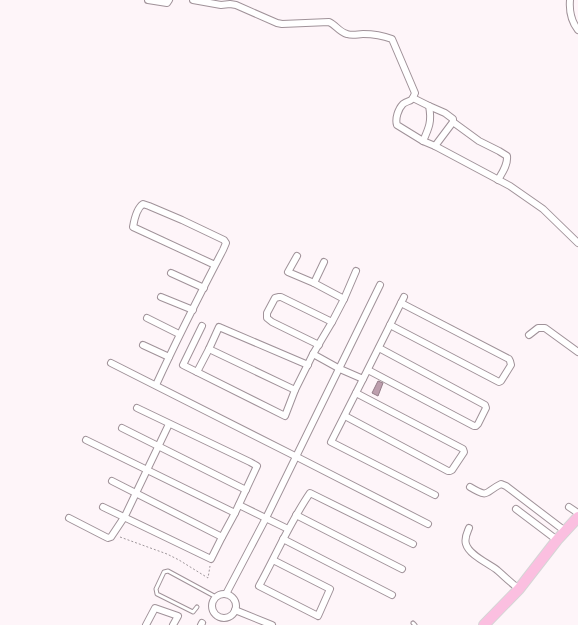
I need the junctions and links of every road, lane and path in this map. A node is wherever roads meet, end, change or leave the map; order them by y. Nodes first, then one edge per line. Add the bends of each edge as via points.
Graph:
1 (148, 0) edge
2 (169, 0) edge
3 (193, 0) edge
4 (570, 0) edge
5 (578, 30) edge
6 (413, 98) junction
7 (429, 106) junction
8 (453, 122) junction
9 (423, 141) junction
10 (435, 146) junction
11 (498, 180) junction
12 (578, 242) edge
13 (297, 256) dead end
14 (324, 262) dead end
15 (215, 265) junction
16 (356, 271) dead end
17 (171, 273) dead end
18 (314, 283) junction
19 (380, 285) dead end
20 (204, 288) junction
21 (162, 297) dead end
22 (344, 299) junction
23 (193, 310) junction
24 (147, 318) dead end
25 (332, 322) junction
26 (390, 325) junction
27 (202, 326) dead end
28 (179, 334) junction
29 (529, 335) dead end
30 (143, 345) dead end
31 (319, 345) junction
32 (378, 348) junction
33 (209, 349) junction
34 (578, 352) edge
35 (313, 354) junction
36 (169, 357) junction
37 (111, 363) dead end
38 (308, 365) junction
39 (340, 369) junction
40 (368, 370) junction
41 (197, 372) junction
42 (363, 379) junction
43 (156, 385) junction
44 (295, 390) junction
45 (356, 393) junction
46 (137, 408) dead end
47 (345, 416) junction
48 (169, 424) junction
49 (122, 428) dead end
50 (86, 440) dead end
51 (158, 446) junction
52 (297, 456) junction
53 (147, 470) junction
54 (112, 481) dead end
55 (470, 487) dead end
56 (246, 490) junction
57 (136, 493) junction
58 (435, 495) dead end
59 (239, 504) junction
60 (103, 506) dead end
61 (569, 507) dead end
62 (516, 509) dead end
63 (235, 513) junction
64 (296, 515) junction
65 (125, 516) junction
66 (69, 518) dead end
67 (266, 518) junction
68 (577, 519) edge
69 (428, 524) dead end
70 (468, 528) dead end
71 (288, 529) junction
72 (565, 531) junction
73 (114, 534) junction
74 (222, 537) junction
75 (283, 539) junction
76 (557, 540) junction
77 (413, 544) dead end
78 (211, 559) junction
79 (273, 560) junction
80 (402, 569) dead end
81 (519, 589) junction
82 (226, 594) junction
83 (392, 595) dead end
84 (216, 597) junction
85 (197, 607) dead end
86 (235, 610) junction
87 (146, 625) edge
88 (173, 625) edge
89 (272, 625) edge
90 (484, 625) edge

1 - 2 street via 167,3
3 - 6 street via 236,5 282,24 329,22 346,34 369,34 390,38 415,94
4 - 5 street via 569,11
6 - 7 street
6 - 9 street via 403,104 396,115 396,121 397,125
7 - 8 street via 451,116
7 - 9 street via 430,123
8 - 10 street
8 - 11 street via 479,141 507,156 506,165
9 - 10 street
10 - 11 street
11 - 12 street via 543,209
13 - 18 street via 288,272
14 - 18 street
15 - 15 street via 135,229 133,226 140,206 149,206 225,241 226,244
15 - 20 street
16 - 22 street
17 - 20 street
18 - 22 street
19 - 39 street
20 - 23 street
21 - 23 street
22 - 25 street
23 - 28 street
24 - 28 street
25 - 31 street
25 - 31 street via 281,297 275,298 267,318
26 - 26 street via 499,382 511,364 509,359 403,300
26 - 32 street
27 - 41 street via 183,365
28 - 36 street
29 - 34 street via 538,328 545,328
30 - 36 street
31 - 35 street
32 - 40 street
32 - 40 street via 486,408 478,424 474,426
33 - 38 street via 219,327
33 - 41 street
33 - 44 street
35 - 38 street
35 - 39 street
36 - 43 street
37 - 43 street
38 - 44 street
39 - 42 street
39 - 52 street
40 - 42 street
41 - 44 street via 284,416
42 - 45 street
43 - 52 street
45 - 47 street
45 - 47 street via 463,449 464,452 452,470 448,471
46 - 48 street
47 - 58 street via 331,442
48 - 51 street
48 - 56 street via 257,466
49 - 51 street
50 - 53 street
51 - 53 street
51 - 56 street
52 - 67 street
52 - 69 street
53 - 57 street
53 - 63 street
54 - 57 street
55 - 72 street via 482,494 501,484 506,486
56 - 59 street
57 - 65 street
57 - 74 street
59 - 63 street
59 - 67 street
60 - 65 street
61 - 68 street
62 - 76 street
63 - 74 street
64 - 71 street
64 - 77 street via 310,493
64 - 80 street
65 - 73 street
65 - 78 street
66 - 73 street via 108,538
67 - 71 street
67 - 82 street
68 - 72 main road
70 - 81 street via 465,536 468,549
71 - 75 street
72 - 76 main road
73 - 78 path via 167,554 208,578
74 - 78 street
75 - 79 street
75 - 83 street
76 - 81 main road
79 - 79 street via 259,586 318,616 330,590
81 - 90 main road
82 - 84 street
82 - 86 street via 233,598
84 - 85 lane via 168,571 164,572 156,589 157,594 193,612
84 - 86 street via 212,610 218,617 232,616
86 - 89 street
87 - 88 street via 155,608 178,616

